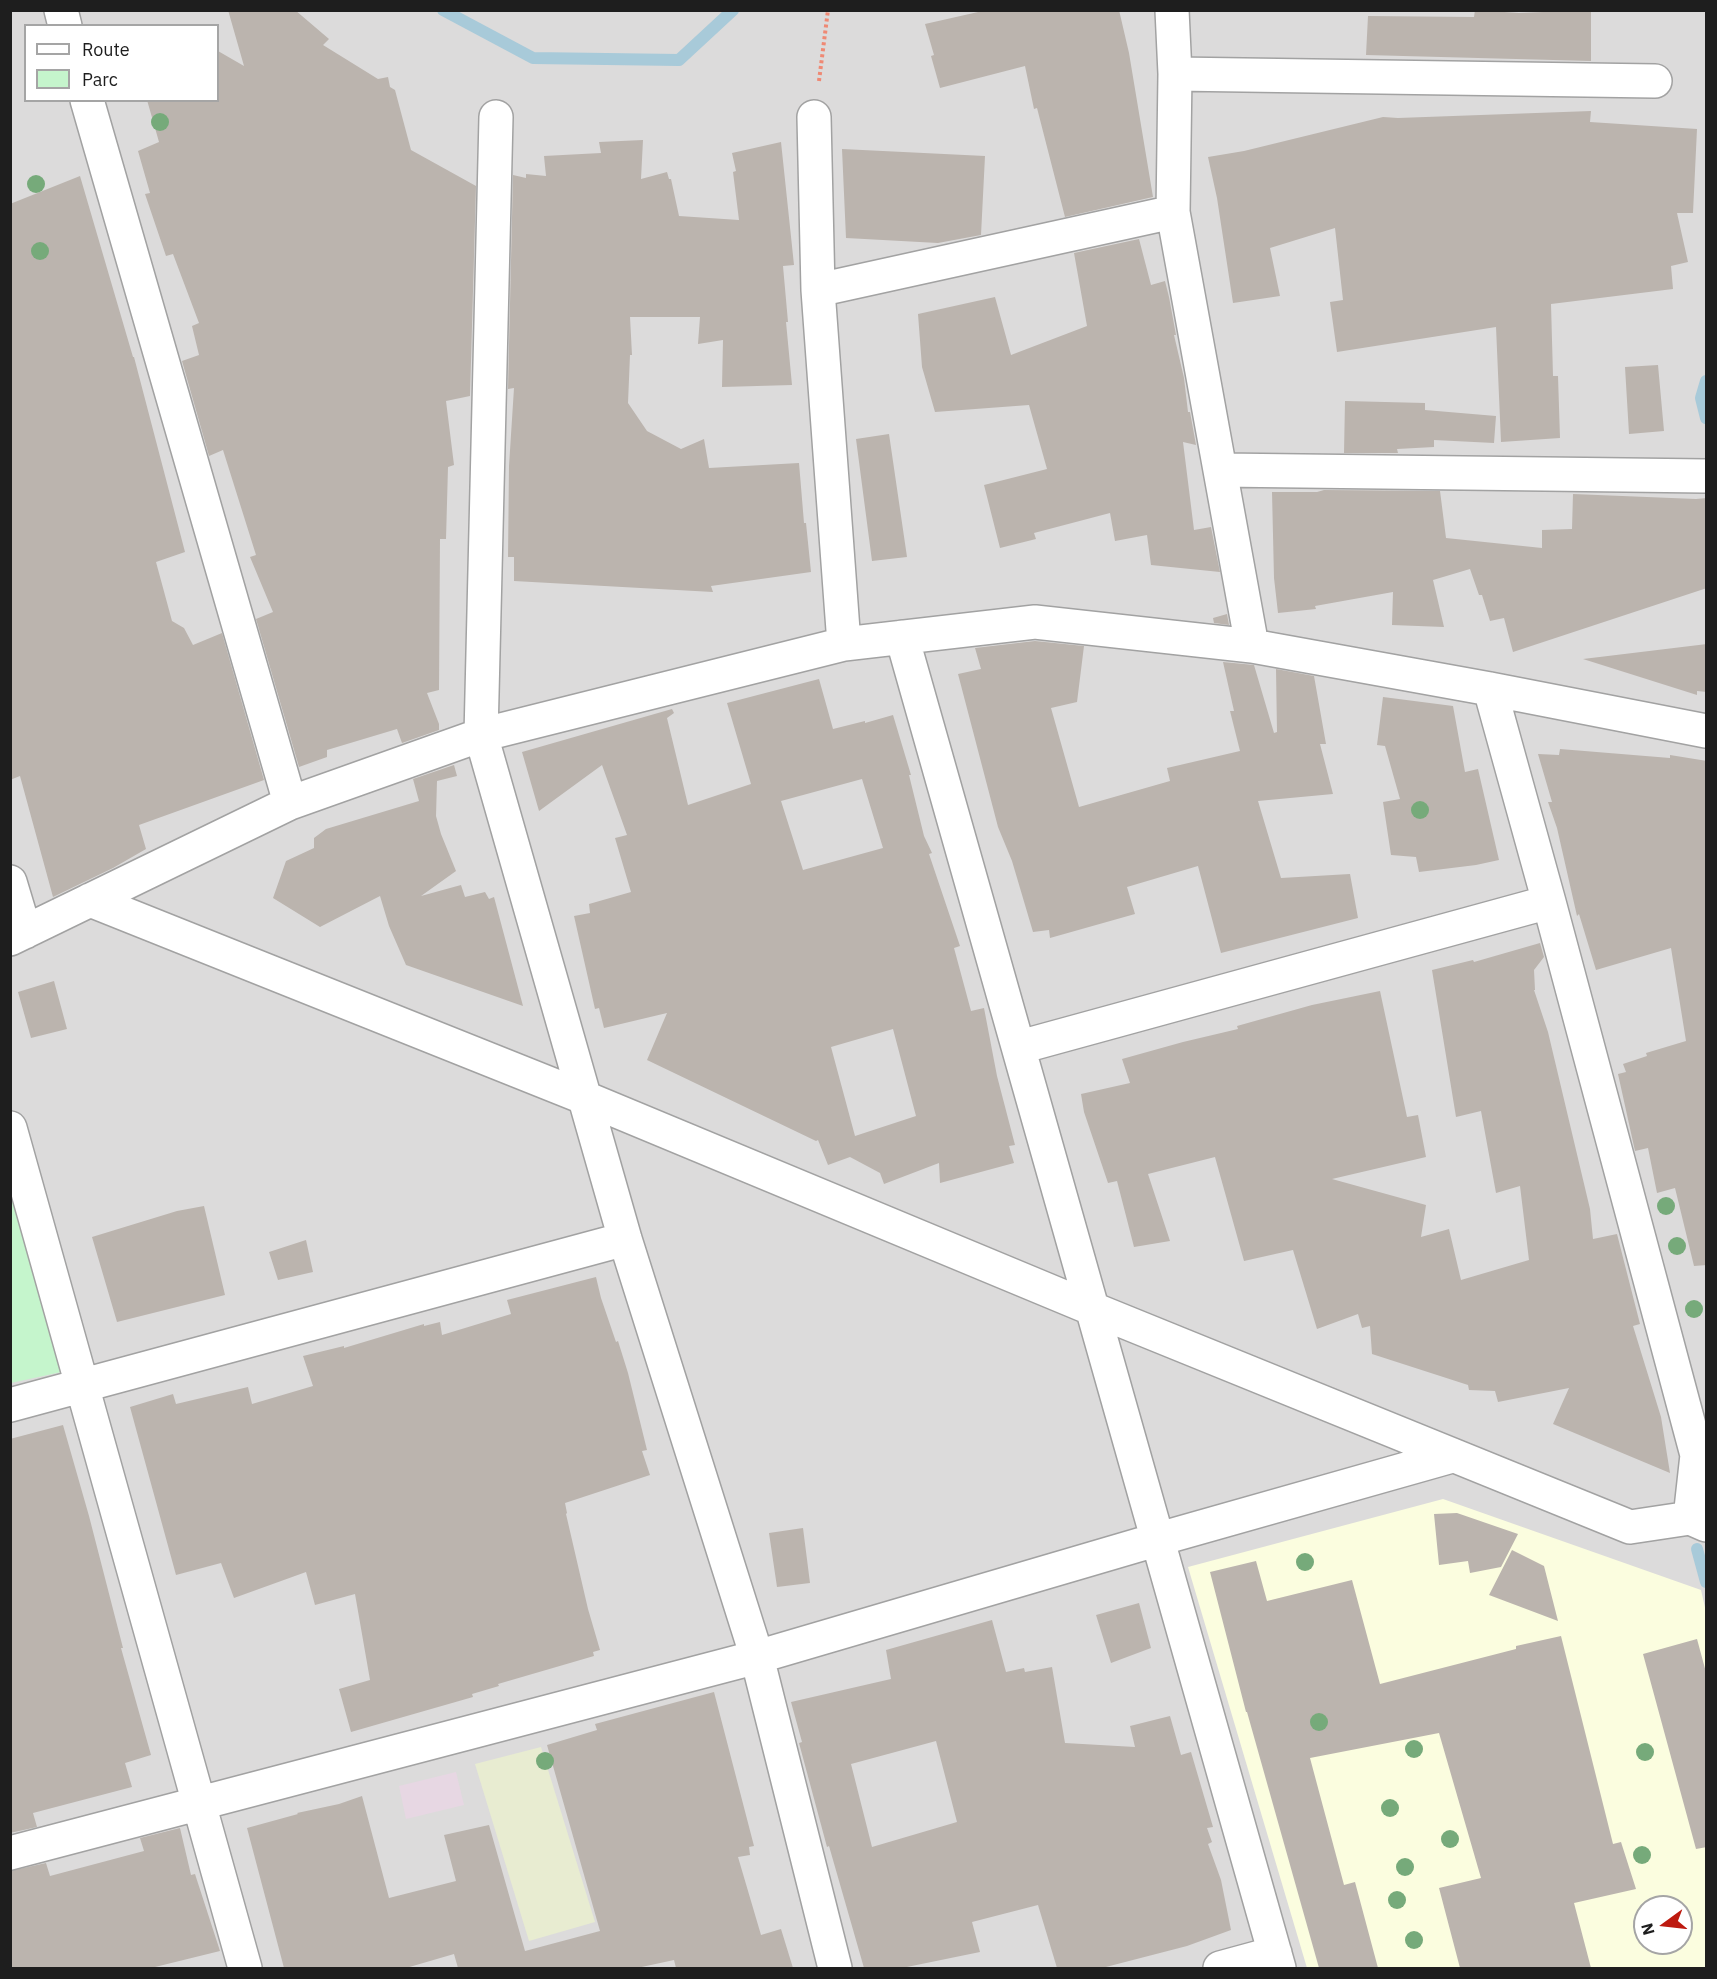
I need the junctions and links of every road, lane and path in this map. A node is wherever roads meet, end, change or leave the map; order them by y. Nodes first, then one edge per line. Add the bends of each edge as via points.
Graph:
1 (828, 10) edge
2 (1172, 10) edge
3 (1175, 74) junction
4 (1655, 81) dead end
5 (88, 102) edge
6 (496, 117) dead end
7 (814, 117) joint
8 (1173, 212) junction
9 (818, 290) junction
10 (1221, 470) junction
11 (1707, 476) edge
12 (902, 637) junction
13 (844, 644) junction
14 (1252, 646) junction
15 (1490, 688) junction
16 (1707, 731) edge
17 (481, 735) junction
18 (290, 803) junction
19 (10, 882) edge
20 (90, 900) junction
21 (1549, 902) junction
22 (18, 935) edge
23 (1020, 1047) junction
24 (583, 1097) junction
25 (10, 1128) edge
26 (625, 1239) junction
27 (1093, 1309) junction
28 (82, 1385) junction
29 (10, 1405) edge
30 (1452, 1456) junction
31 (1698, 1521) edge
32 (1158, 1539) junction
33 (757, 1657) junction
34 (199, 1803) junction
35 (10, 1853) edge
36 (1277, 1961) edge
37 (245, 1968) edge
38 (835, 1968) edge
39 (1220, 1968) edge

1 - 7 path
2 - 3 street
3 - 4 street
3 - 8 street
5 - 18 street
6 - 17 street
7 - 9 street
8 - 9 street
8 - 10 street
9 - 13 street
10 - 11 street
10 - 14 street
12 - 13 street
12 - 14 street via 1035,621
12 - 23 street
13 - 17 street
14 - 15 street
15 - 16 street
15 - 21 street
17 - 18 street
17 - 24 street
18 - 20 street
19 - 22 street
20 - 22 street
20 - 24 street
21 - 23 street
21 - 31 street via 1697,1455
23 - 27 street
24 - 26 street
24 - 27 street
25 - 28 street
26 - 28 street
26 - 33 street
27 - 30 street
27 - 32 street
28 - 29 street
28 - 34 street
30 - 31 street via 1630,1527
30 - 32 street
32 - 33 street
32 - 36 street
33 - 34 street
33 - 38 street
34 - 35 street
34 - 37 street
36 - 39 street

